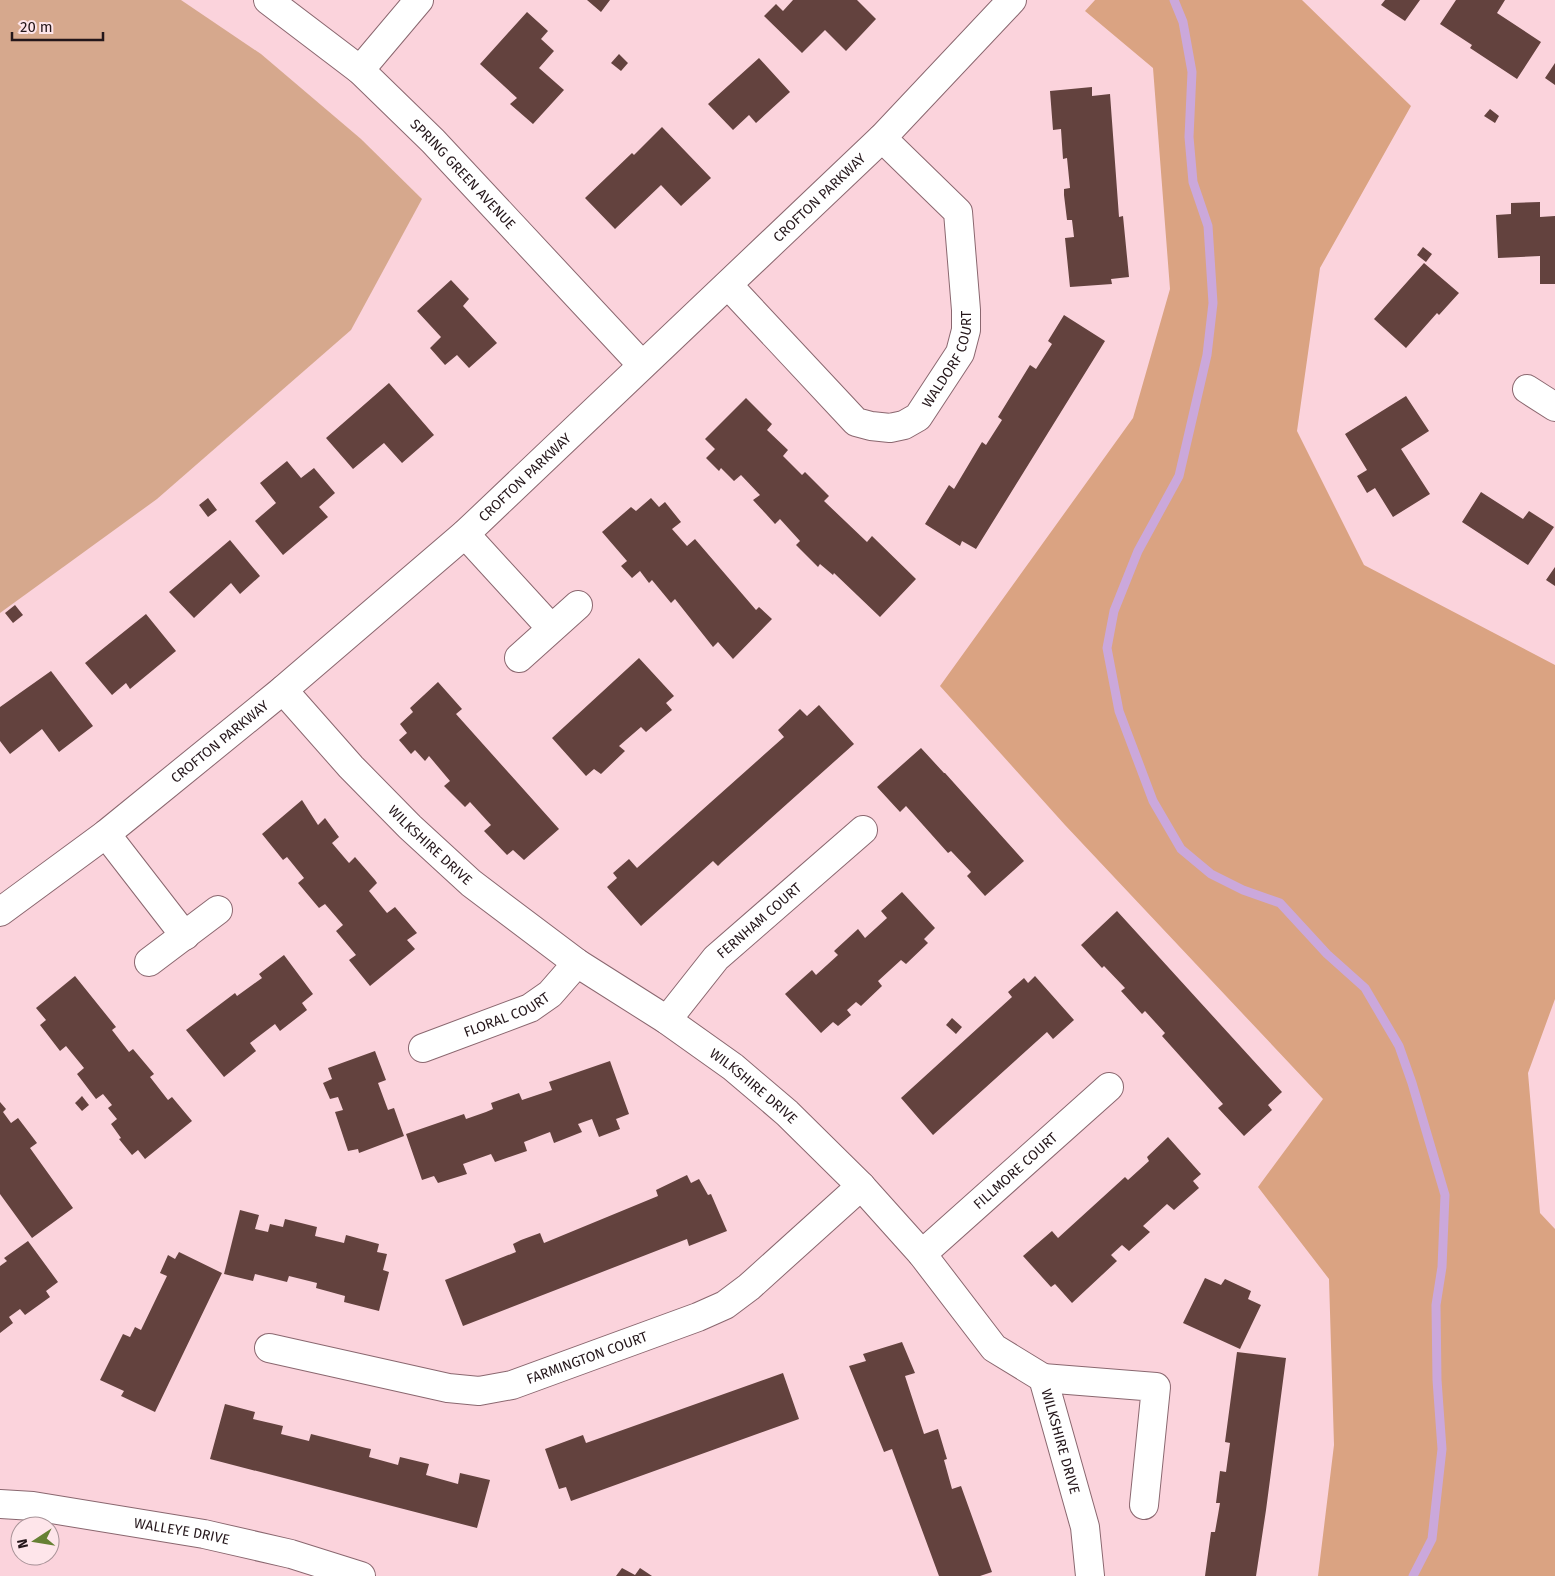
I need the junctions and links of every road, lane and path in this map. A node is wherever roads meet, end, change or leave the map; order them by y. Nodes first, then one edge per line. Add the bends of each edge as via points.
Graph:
1 (268, 0) edge
2 (419, 0) edge
3 (1012, 0) edge
4 (360, 70) junction
5 (882, 138) junction
6 (728, 285) junction
7 (642, 365) junction
8 (1527, 389) dead end
9 (1555, 407) edge
10 (465, 534) junction
11 (578, 605) dead end
12 (552, 628) junction
13 (519, 658) dead end
14 (283, 690) junction
15 (863, 830) dead end
16 (106, 834) junction
17 (218, 910) dead end
18 (0, 912) edge
19 (185, 936) junction
20 (149, 962) dead end
21 (577, 964) junction
22 (667, 1020) junction
23 (423, 1048) dead end
24 (1109, 1087) dead end
25 (861, 1186) junction
26 (922, 1254) junction
27 (269, 1348) dead end
28 (1043, 1378) junction
29 (0, 1504) edge
30 (1144, 1505) dead end
31 (360, 1576) edge
32 (1090, 1576) edge

1 - 4 street, SPRING GREEN AVENUE
2 - 4 street
3 - 5 street, CROFTON PARKWAY
4 - 7 street, SPRING GREEN AVENUE via 434,142
5 - 6 street, CROFTON PARKWAY
5 - 6 street, WALDORF COURT via 958,212 966,330 960,353 918,417 890,428 856,422
6 - 7 street, CROFTON PARKWAY
7 - 10 street, CROFTON PARKWAY
8 - 9 street
10 - 12 street
10 - 14 street, CROFTON PARKWAY
11 - 12 street
12 - 13 street
14 - 16 street, CROFTON PARKWAY
14 - 21 street, WILKSHIRE DRIVE via 410,827 471,883
15 - 22 street, FERNHAM COURT via 716,958
16 - 18 street, CROFTON PARKWAY
16 - 19 street
17 - 19 street
19 - 20 street
21 - 22 street, WILKSHIRE DRIVE
21 - 23 street, FLORAL COURT via 550,994 530,1008
22 - 25 street, WILKSHIRE DRIVE via 733,1067 787,1113
24 - 26 street, FILLMORE COURT
25 - 26 street, WILKSHIRE DRIVE
25 - 27 street, FARMINGTON COURT via 725,1305 512,1385 479,1392 448,1388
26 - 28 street, WILKSHIRE DRIVE via 994,1348
28 - 30 street via 1156,1387
28 - 32 street, WILKSHIRE DRIVE via 1085,1527
29 - 31 street, WALLEYE DRIVE via 33,1506 204,1534 291,1554

